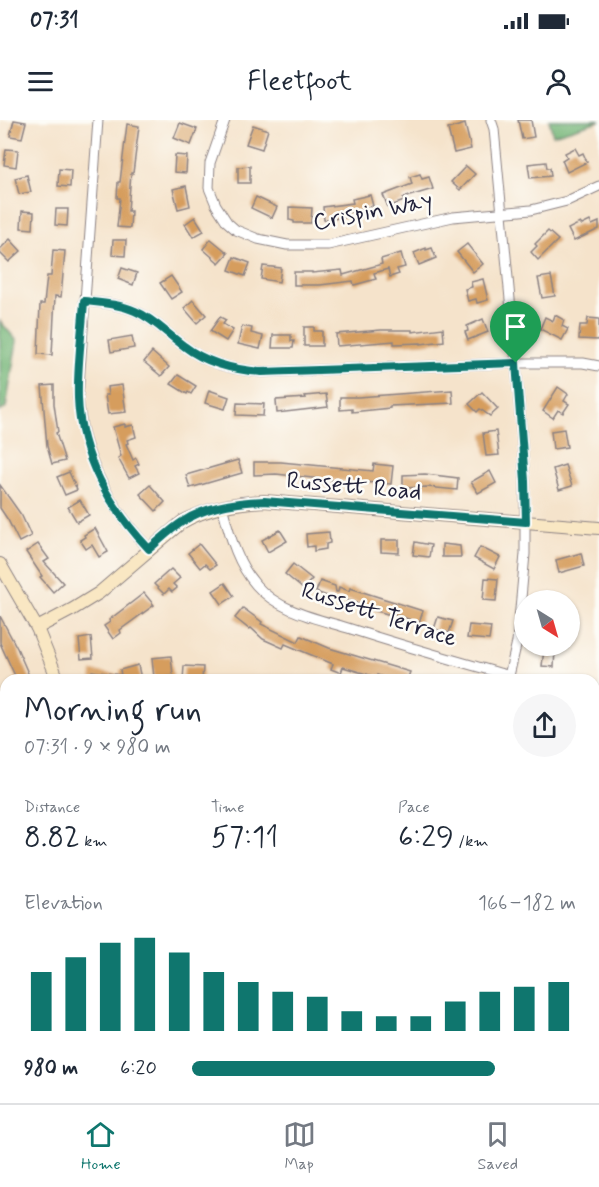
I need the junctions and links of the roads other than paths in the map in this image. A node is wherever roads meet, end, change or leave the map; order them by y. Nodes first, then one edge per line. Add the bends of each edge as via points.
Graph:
1 (98, 120) edge
2 (225, 120) edge
3 (491, 120) edge
4 (599, 186) edge
5 (503, 213) junction
6 (84, 301) junction
7 (516, 363) junction
8 (599, 366) edge
9 (222, 506) junction
10 (526, 522) junction
11 (599, 528) edge
12 (149, 549) junction
13 (0, 564) edge
14 (37, 628) junction
15 (56, 674) edge
16 (496, 674) edge
17 (510, 674) edge

1 - 6 street
2 - 5 street, Crispin Way via 210,163 209,188 227,222 258,239 287,245 328,245 453,217
3 - 5 street
4 - 5 street, Crispin Way via 567,201
5 - 7 street
6 - 7 street via 134,310 196,355 243,371
6 - 12 street via 78,398 84,439 112,504
7 - 8 street
7 - 10 street
9 - 10 street, Russett Road via 264,501
9 - 12 street, Russett Road via 182,522
9 - 16 street, Russett Terrace via 241,564 258,587 278,603
10 - 11 street, Russett Road
10 - 17 street via 517,642
12 - 14 street, Russett Road via 99,593
13 - 14 street
14 - 15 street

